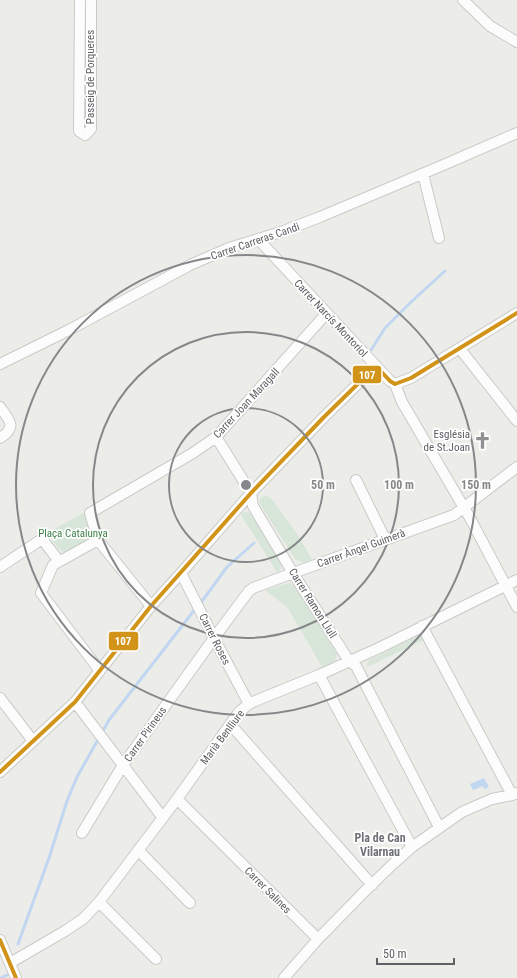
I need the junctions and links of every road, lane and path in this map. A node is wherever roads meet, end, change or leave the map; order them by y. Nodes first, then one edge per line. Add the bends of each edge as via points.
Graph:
1 (80, 0) edge
2 (91, 0) edge
3 (463, 0) edge
4 (517, 42) edge
5 (517, 133) edge
6 (423, 174) junction
7 (439, 238) dead end
8 (258, 239) junction
9 (517, 313) edge
10 (326, 314) junction
11 (460, 349) junction
12 (0, 364) edge
13 (376, 366) junction
14 (395, 384) junction
15 (0, 407) edge
16 (517, 421) edge
17 (216, 437) junction
18 (0, 438) edge
19 (517, 467) edge
20 (356, 480) dead end
21 (251, 493) junction
22 (464, 508) junction
23 (386, 539) junction
24 (98, 540) junction
25 (58, 561) junction
26 (0, 567) edge
27 (293, 572) junction
28 (181, 573) junction
29 (517, 580) edge
30 (505, 586) junction
31 (151, 606) junction
32 (517, 607) edge
33 (422, 626) junction
34 (214, 638) junction
35 (349, 661) junction
36 (100, 671) junction
37 (318, 675) junction
38 (0, 698) edge
39 (75, 702) junction
40 (249, 704) junction
41 (230, 725) junction
42 (33, 741) junction
43 (123, 765) junction
44 (0, 772) edge
45 (514, 794) edge
46 (177, 799) junction
47 (163, 818) junction
48 (439, 828) junction
49 (82, 833) dead end
50 (412, 847) junction
51 (138, 850) junction
52 (372, 885) junction
53 (99, 902) junction
54 (190, 904) dead end
55 (318, 939) junction
56 (0, 940) edge
57 (156, 959) dead end
58 (10, 963) junction
59 (16, 978) edge
60 (284, 978) edge

1 - 2 street, Passeig de Porqueres via 79,131 85,135 91,129
3 - 4 street via 490,26
5 - 6 street, Carrer Carreras Candi
6 - 7 street
6 - 8 street, Carrer Carreras Candi via 320,217
8 - 10 street, Carrer Narcís Montoriol
8 - 12 street, Carrer Carreras Candi via 228,248 190,265
9 - 11 street
10 - 13 street, Carrer Narcís Montoriol
10 - 17 street, Carrer Joan Maragall
11 - 14 street via 411,378
11 - 16 street
13 - 14 street, Carrer Narcís Montoriol
13 - 21 street
14 - 22 street, Carrer Narcís Montoriol via 402,402
15 - 18 street via 11,423 8,432
17 - 21 street, Carrer Ramon Llull
17 - 24 street, Carrer Joan Maragall via 90,513
19 - 22 street, Carrer Àngel Guimerà
20 - 23 street
21 - 27 street, Carrer Ramon Llull via 253,506
21 - 28 street
22 - 23 street, Carrer Àngel Guimerà via 454,515
22 - 30 street, Carrer Narcís Montoriol
23 - 27 street, Carrer Àngel Guimerà
24 - 25 street
24 - 31 street
25 - 26 street via 42,539
25 - 36 street via 52,564 41,593
27 - 34 street, Carrer Àngel Guimerà via 253,588
27 - 35 street, Carrer Ramon Llull
28 - 31 street
28 - 34 street, Carrer Roses
29 - 30 street, Marià Benlliure
30 - 32 street, Carrer Narcís Montoriol
30 - 33 street, Marià Benlliure
31 - 36 street
33 - 35 street, Marià Benlliure
33 - 45 street
34 - 40 street, Carrer Roses
34 - 43 street, Carrer Pirineus
35 - 37 street, Marià Benlliure
35 - 48 street, Carrer Ramon Llull via 356,666
36 - 39 street
37 - 40 street, Marià Benlliure
37 - 50 street
38 - 42 street
39 - 42 street
39 - 43 street
40 - 41 street, Marià Benlliure via 239,712
41 - 46 street, Marià Benlliure
41 - 52 street
42 - 44 street
43 - 47 street
43 - 49 street, Carrer Pirineus
45 - 48 street via 492,799 462,812
46 - 47 street, Marià Benlliure
46 - 55 street, Carrer Salines
47 - 51 street, Marià Benlliure
48 - 50 street
50 - 52 street
51 - 53 street, Marià Benlliure
51 - 54 street
52 - 55 street
53 - 57 street
53 - 58 street, Marià Benlliure via 83,919
55 - 60 street
56 - 58 street
58 - 59 street

